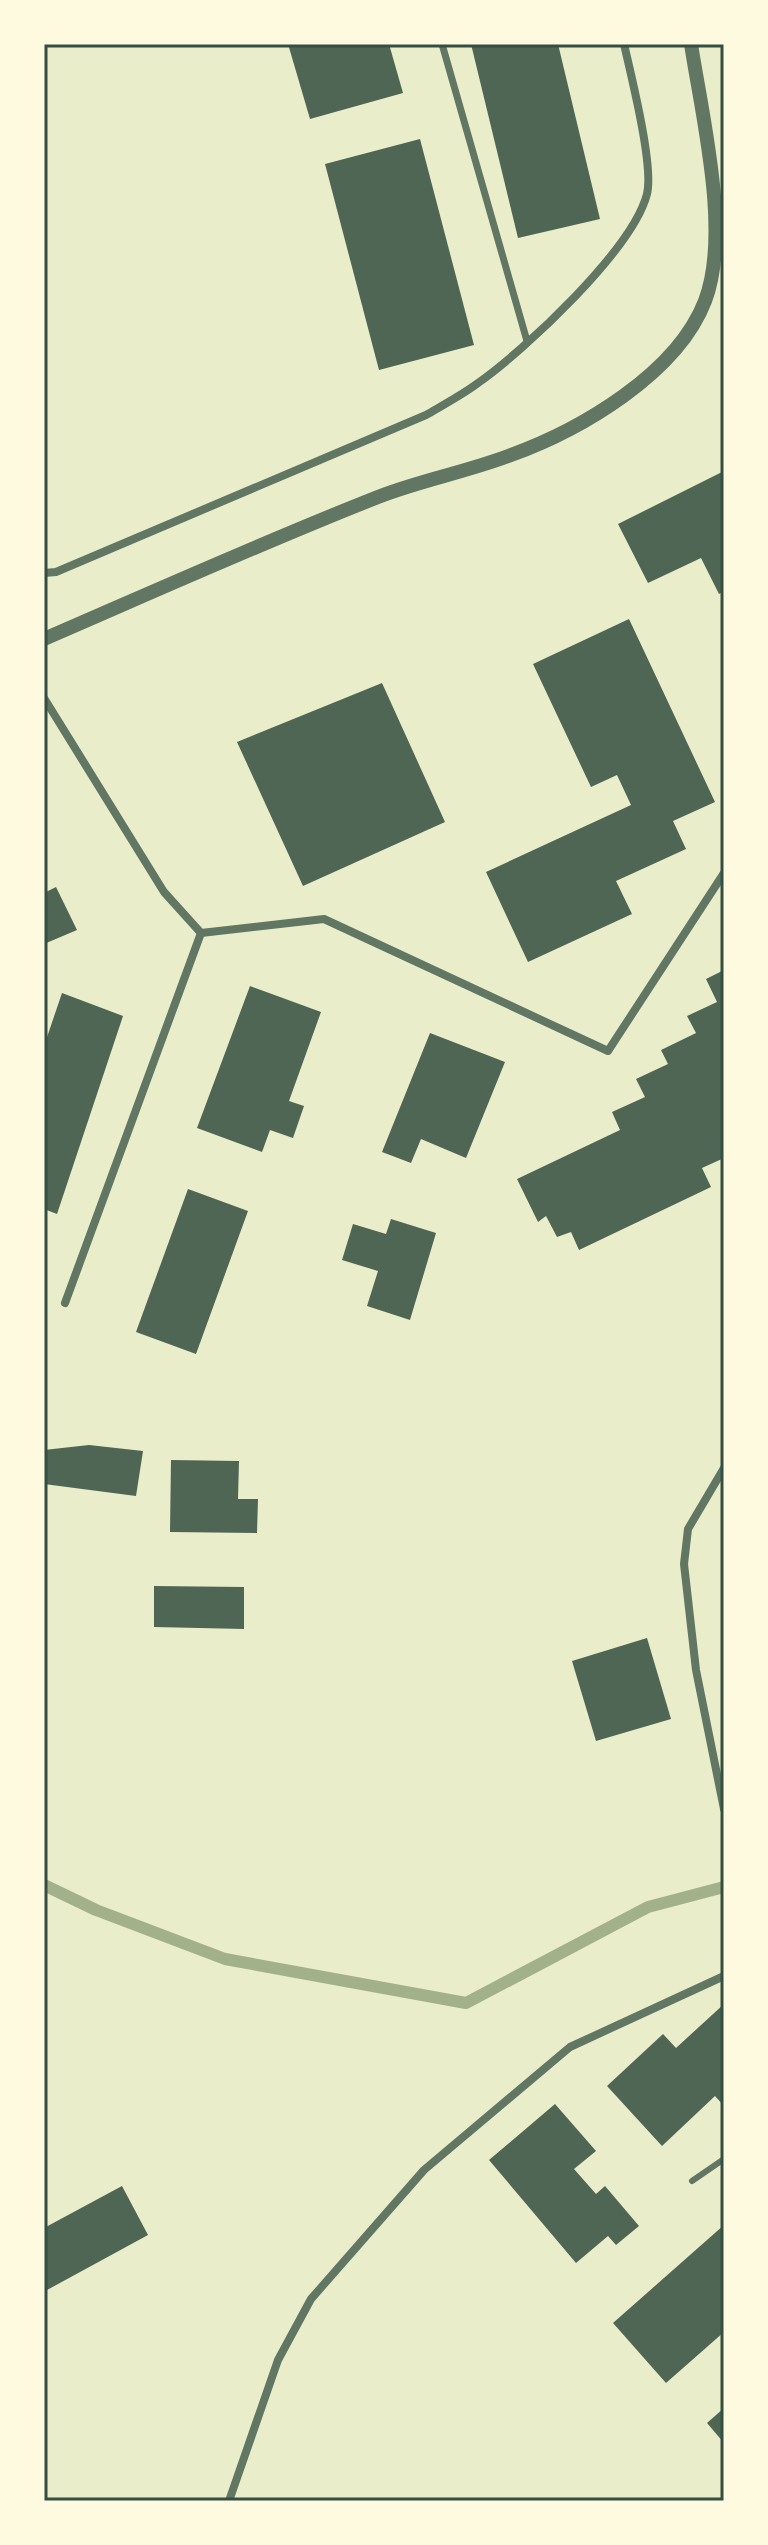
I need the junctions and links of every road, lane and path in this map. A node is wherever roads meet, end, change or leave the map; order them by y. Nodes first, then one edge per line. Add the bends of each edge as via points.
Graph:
1 (442, 44) edge
2 (624, 44) edge
3 (691, 44) edge
4 (527, 341) junction
5 (44, 573) edge
6 (44, 639) edge
7 (44, 698) edge
8 (724, 873) edge
9 (201, 933) junction
10 (65, 1303) dead end
11 (724, 1468) edge
12 (724, 1809) edge
13 (724, 1976) edge
14 (724, 2159) edge
15 (692, 2181) dead end
16 (229, 2501) edge

1 - 4 street
2 - 4 street via 639,103 648,192 631,231
3 - 6 street via 717,246 705,301 682,340 652,373 600,413 512,455 381,496
4 - 5 street via 479,383 426,415
7 - 9 street via 164,892
8 - 9 street via 608,1051 324,919
9 - 10 street
11 - 12 street via 688,1529 684,1564 696,1670
13 - 16 street via 570,2047 424,2170 311,2299 278,2360
14 - 15 lane

